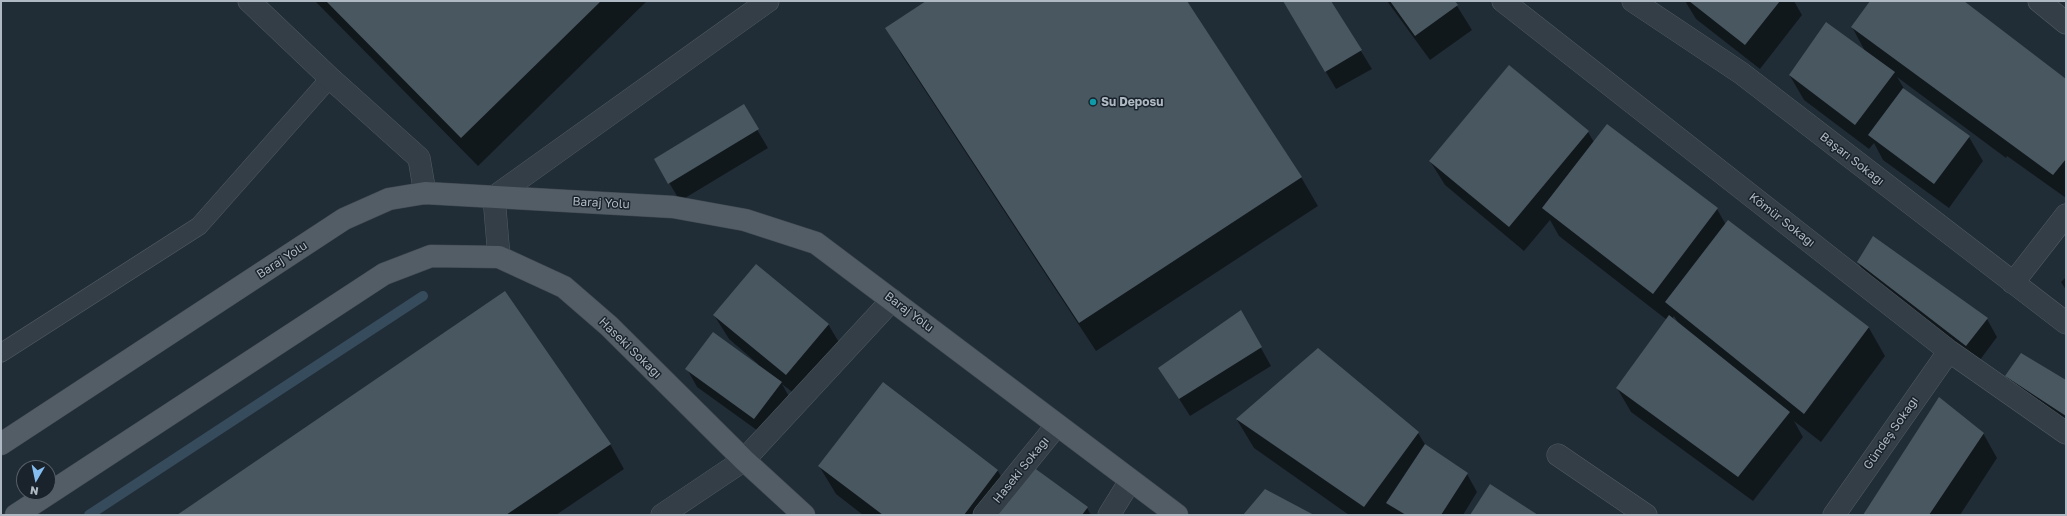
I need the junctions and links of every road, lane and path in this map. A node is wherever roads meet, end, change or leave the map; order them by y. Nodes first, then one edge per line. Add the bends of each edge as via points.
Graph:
1 (249, 1) edge
2 (768, 1) edge
3 (1503, 1) edge
4 (1633, 1) edge
5 (2039, 1) edge
6 (2066, 23) edge
7 (330, 78) junction
8 (425, 193) junction
9 (494, 197) junction
10 (2066, 215) edge
11 (499, 257) junction
12 (2013, 283) junction
13 (892, 300) junction
14 (2066, 323) edge
15 (1949, 351) junction
16 (1, 353) edge
17 (1057, 425) junction
18 (2066, 433) edge
19 (1, 444) edge
20 (1558, 455) dead end
21 (744, 460) junction
22 (1130, 481) junction
23 (16, 515) edge
24 (662, 515) edge
25 (804, 515) edge
26 (984, 515) edge
27 (1109, 515) edge
28 (1177, 515) edge
29 (1646, 515) edge
30 (1834, 515) edge

1 - 7 street
2 - 9 street
3 - 15 street, Kömür Sokağı
4 - 12 street, Başarı Sokağı via 1741,73
5 - 6 street
7 - 8 street via 419,158
7 - 16 lane via 199,226
8 - 9 main road, Baraj Yolu
8 - 19 main road, Baraj Yolu via 389,199 344,219
9 - 11 street
9 - 13 main road, Baraj Yolu via 673,207 745,220 816,243
10 - 12 street
11 - 21 main road, Haseki Sokağı via 564,287 609,326
11 - 23 main road via 431,256 384,274
12 - 14 street, Başarı Sokağı
13 - 17 main road, Baraj Yolu
13 - 21 street
15 - 18 street, Kömür Sokağı
15 - 30 street, Gündeş Sokağı
17 - 22 main road, Baraj Yolu
17 - 26 street, Haseki Sokağı
20 - 29 street
21 - 24 street
21 - 25 main road, Haseki Sokağı
22 - 27 street
22 - 28 main road, Baraj Yolu

